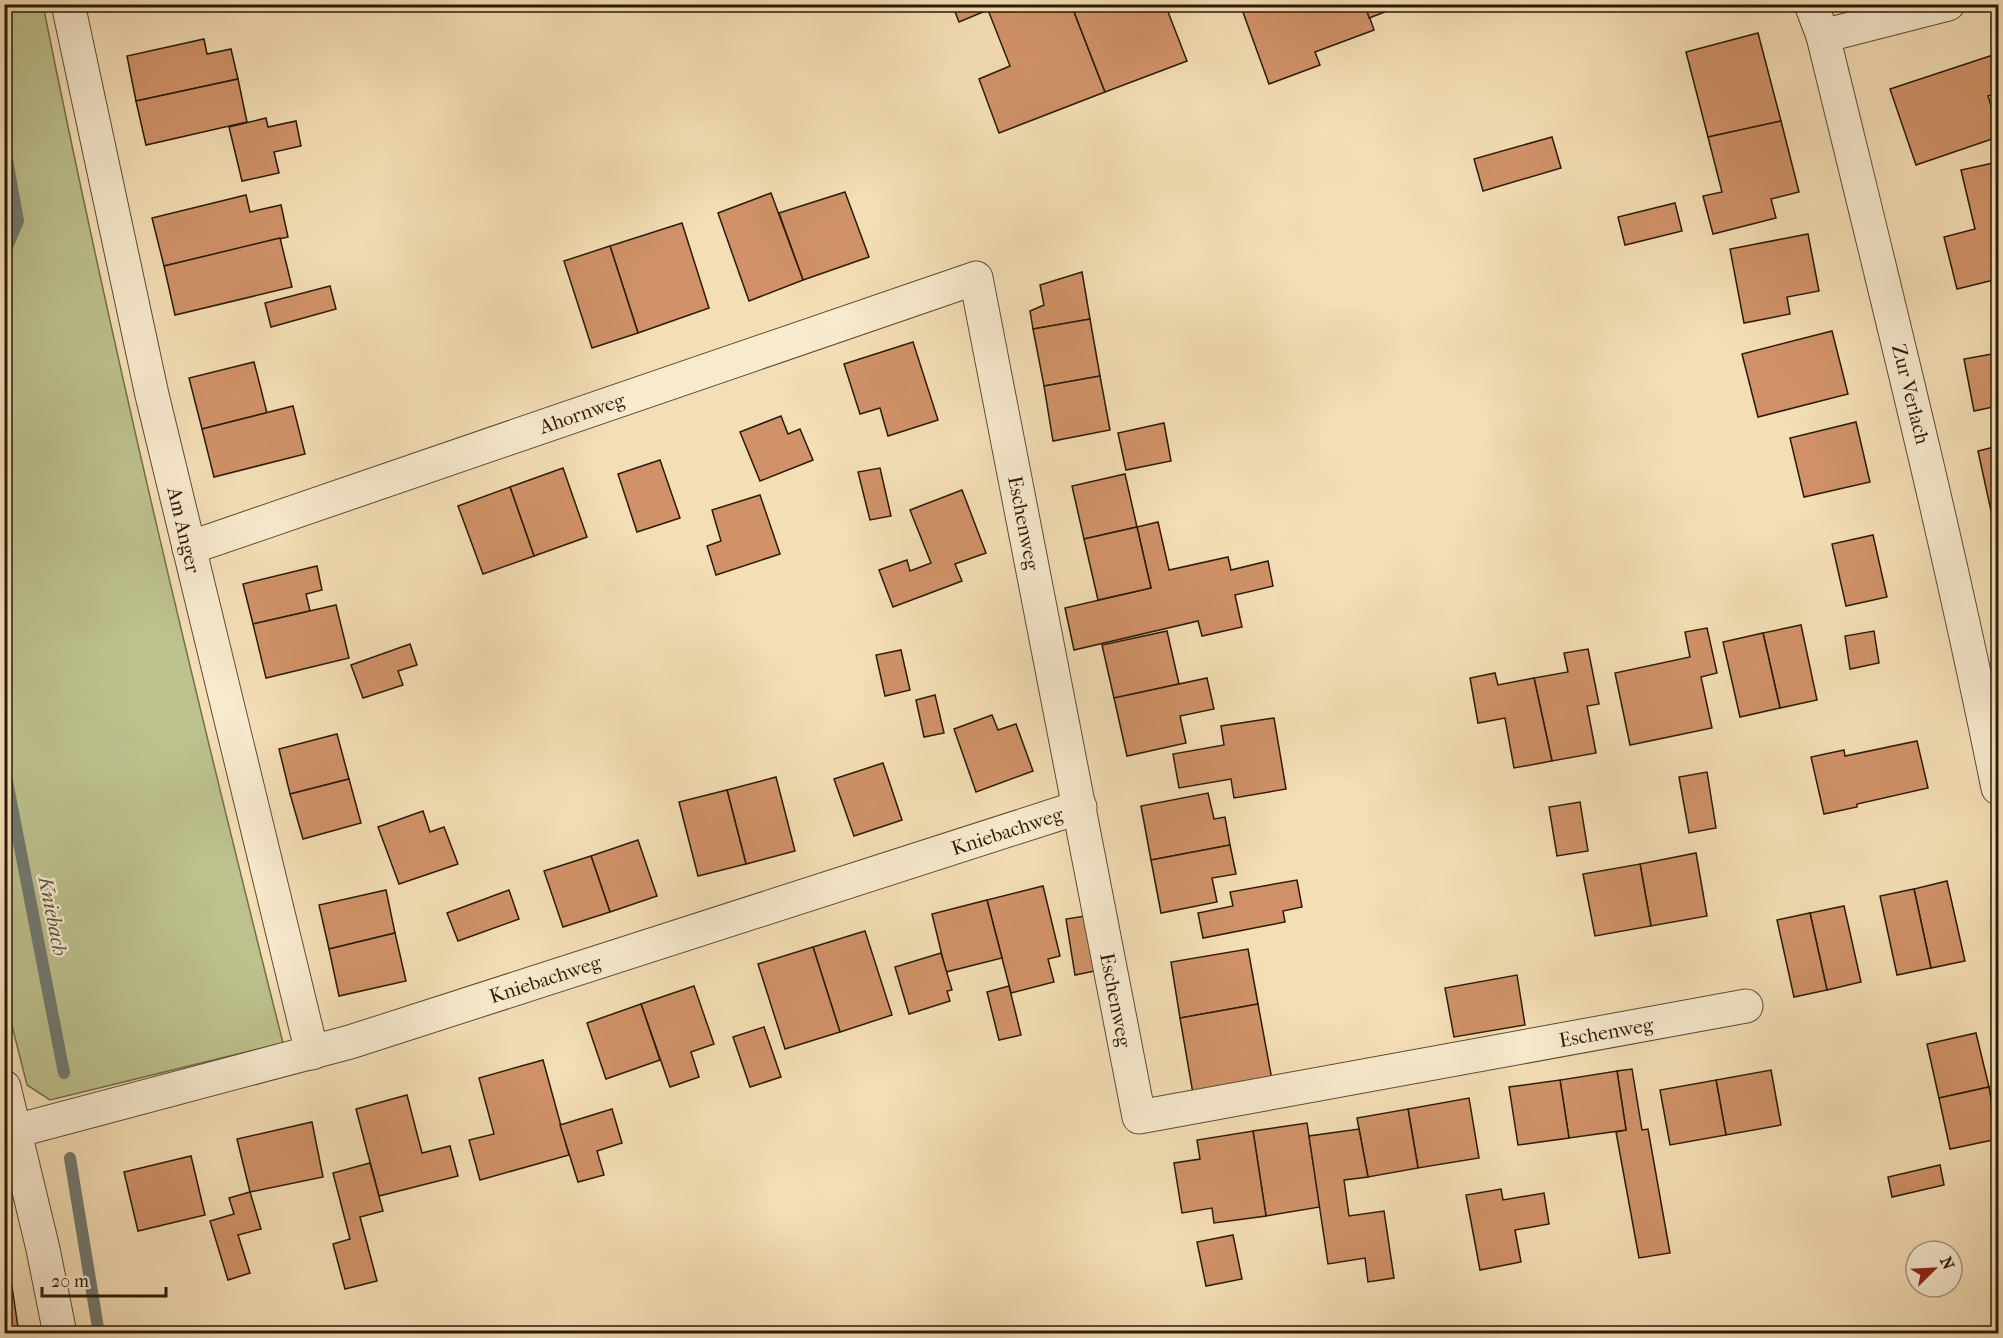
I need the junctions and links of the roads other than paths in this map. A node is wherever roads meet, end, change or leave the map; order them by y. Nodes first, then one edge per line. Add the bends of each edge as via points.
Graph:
1 (68, 4) edge
2 (1810, 4) edge
3 (1948, 4) edge
4 (1823, 36) junction
5 (976, 278) joint
6 (189, 548) junction
7 (1998, 788) edge
8 (1080, 807) junction
9 (1746, 1006) dead end
10 (312, 1053) junction
11 (4, 1087) edge
12 (10, 1133) edge
13 (60, 1334) edge

1 - 6 street, Am Anger
2 - 4 street, Zur Verlach
3 - 4 street
4 - 7 street, Zur Verlach via 1926,455
5 - 6 street, Ahornweg
5 - 8 street, Eschenweg
6 - 10 street, Am Anger
8 - 9 street, Eschenweg via 1139,1117
8 - 10 street, Kniebachweg
10 - 12 street, Kniebachweg
11 - 12 street
12 - 13 street via 44,1249

